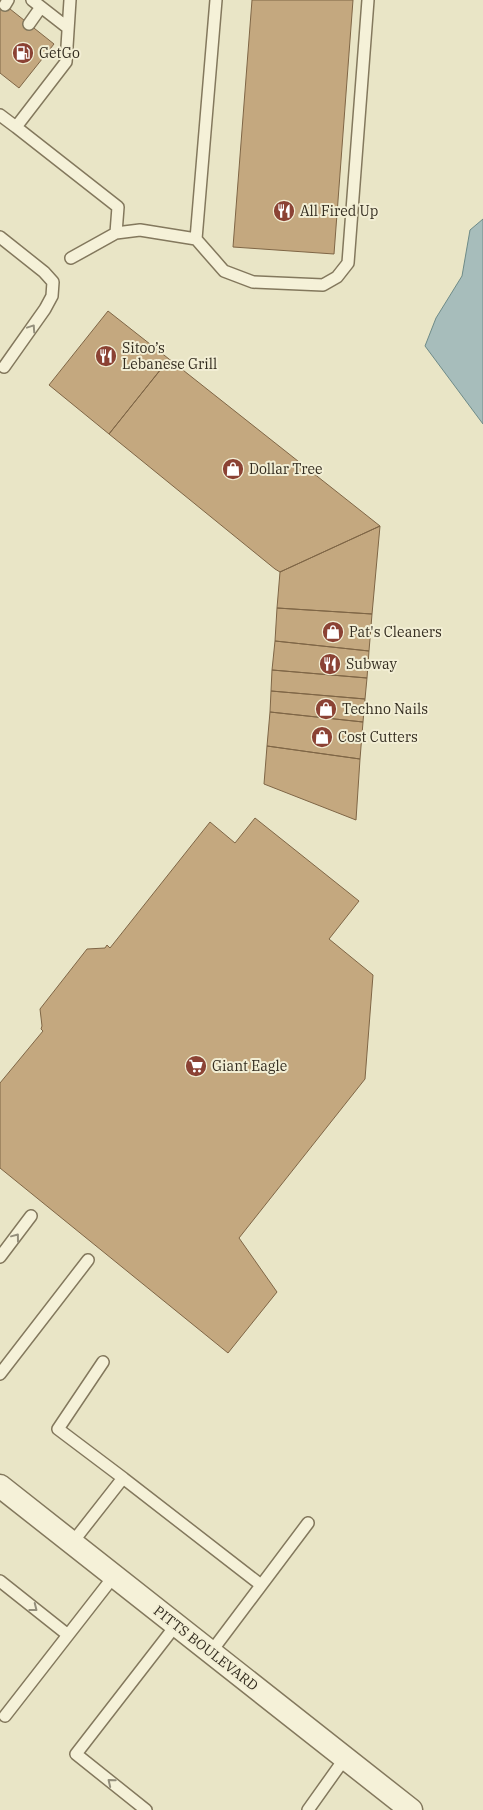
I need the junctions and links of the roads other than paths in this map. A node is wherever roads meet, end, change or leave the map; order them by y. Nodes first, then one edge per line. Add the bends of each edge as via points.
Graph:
1 (70, 0) edge
2 (216, 0) edge
3 (368, 0) edge
4 (37, 4) edge
5 (29, 24) dead end
6 (68, 28) junction
7 (0, 115) edge
8 (16, 127) junction
9 (116, 233) junction
10 (0, 237) edge
11 (196, 239) junction
12 (71, 258) dead end
13 (4, 367) dead end
14 (31, 1216) dead end
15 (0, 1257) edge
16 (88, 1260) dead end
17 (102, 1362) dead end
18 (0, 1374) edge
19 (123, 1478) junction
20 (0, 1486) edge
21 (308, 1523) dead end
22 (72, 1543) junction
23 (114, 1576) junction
24 (0, 1581) edge
25 (261, 1586) junction
26 (176, 1625) junction
27 (68, 1635) junction
28 (211, 1652) junction
29 (5, 1716) dead end
30 (345, 1758) junction
31 (146, 1810) edge
32 (308, 1810) edge
33 (412, 1810) edge

1 - 6 lane
2 - 11 lane
3 - 11 lane via 348,264 337,277 323,285 253,282 224,271
4 - 5 lane
4 - 6 lane
6 - 8 lane via 66,62
7 - 8 lane
8 - 9 lane via 118,206
9 - 11 lane via 140,230
9 - 12 lane
13 -> 10 lane via 52,296 53,282
15 -> 14 lane
16 - 18 lane
17 - 19 lane via 58,1429
19 - 22 lane
19 - 25 lane
20 - 22 street, PITTS BOULEVARD
21 - 25 lane
22 - 23 street, PITTS BOULEVARD
23 - 26 street, PITTS BOULEVARD
23 - 27 lane
24 -> 27 lane
25 - 28 lane
26 - 28 street, PITTS BOULEVARD
31 -> 26 lane via 76,1754
27 - 29 lane
28 - 30 street, PITTS BOULEVARD
30 - 32 lane
30 - 33 street, PITTS BOULEVARD

